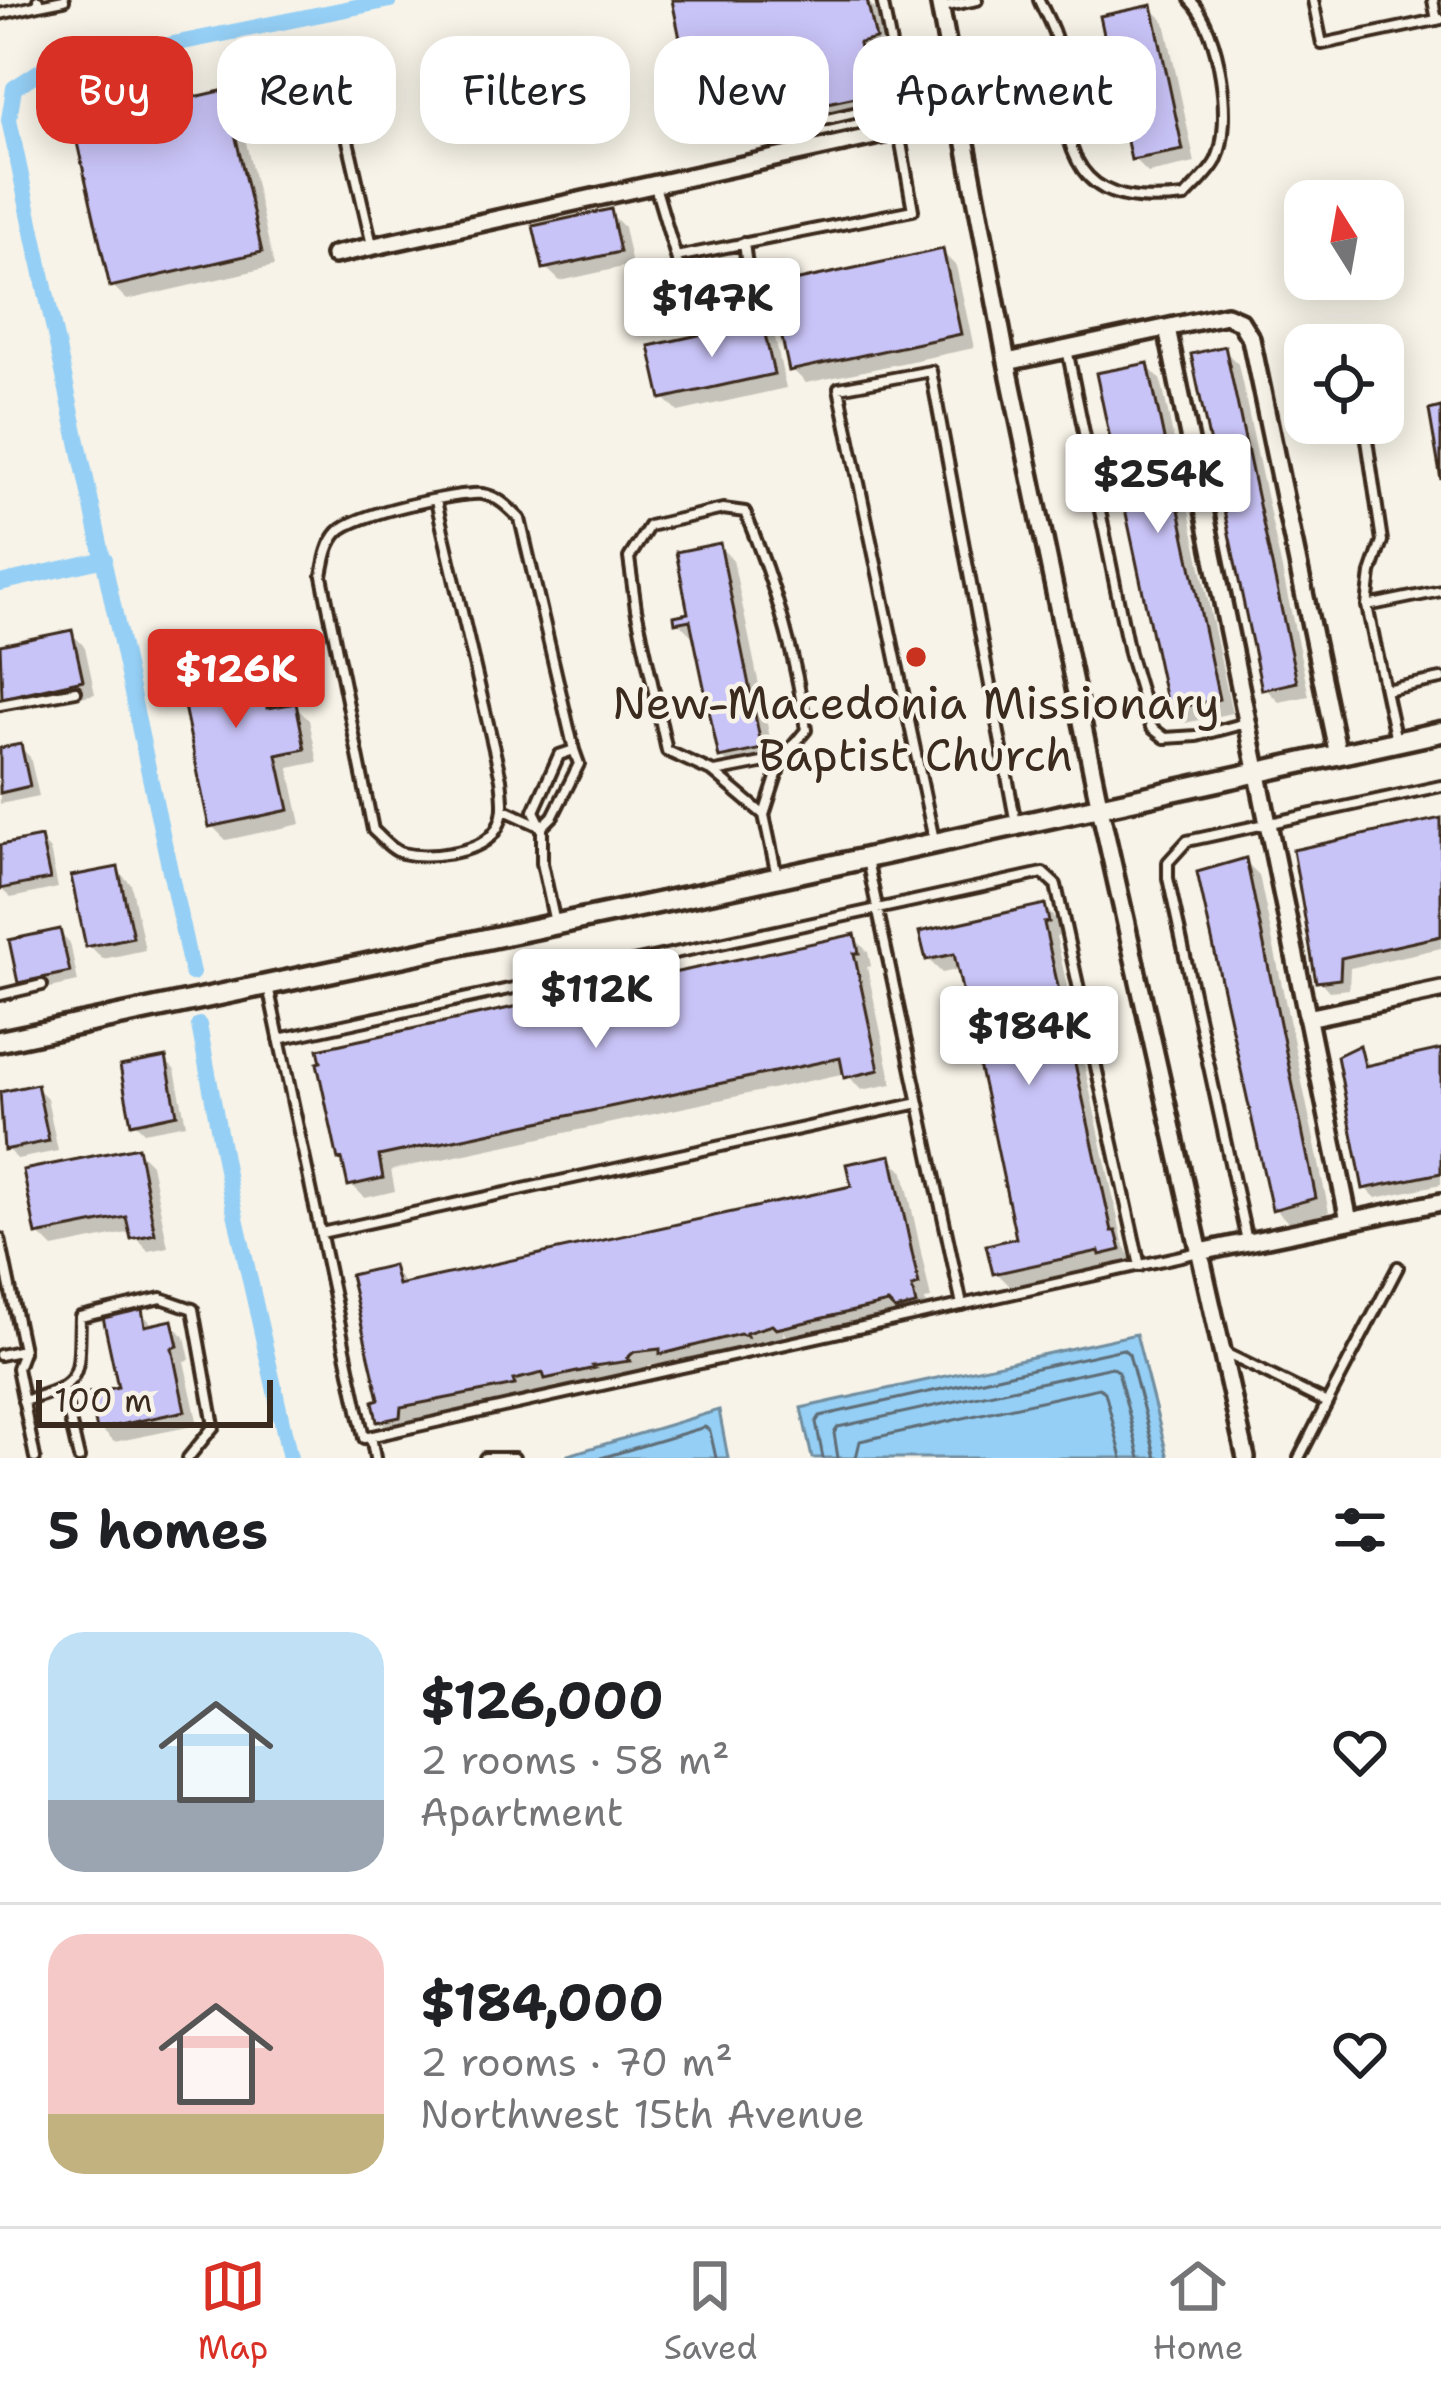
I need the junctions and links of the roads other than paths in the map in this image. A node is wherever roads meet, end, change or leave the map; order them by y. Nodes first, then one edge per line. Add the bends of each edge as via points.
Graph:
1 (64, 0) edge
2 (882, 0) edge
3 (977, 0) edge
4 (1039, 0) edge
5 (1190, 0) edge
6 (1312, 0) edge
7 (1433, 0) edge
8 (38, 3) edge
9 (940, 4) edge
10 (0, 14) edge
11 (1439, 20) edge
12 (889, 36) edge
13 (946, 36) edge
14 (763, 129) joint
15 (853, 141) edge
16 (349, 144) edge
17 (901, 144) edge
18 (966, 144) edge
19 (655, 184) junction
20 (744, 243) junction
21 (373, 247) junction
22 (334, 255) dead end
23 (676, 257) junction
24 (1167, 328) junction
25 (1067, 349) junction
26 (1006, 362) junction
27 (1368, 444) edge
28 (436, 501) junction
29 (1441, 591) edge
30 (1367, 606) junction
31 (1441, 679) edge
32 (1385, 690) junction
33 (76, 691) dead end
34 (0, 705) edge
35 (1247, 722) junction
36 (1441, 731) edge
37 (1396, 742) junction
38 (574, 750) junction
39 (1338, 755) junction
40 (782, 759) junction
41 (713, 772) junction
42 (1257, 772) junction
43 (1441, 786) edge
44 (1100, 808) junction
45 (504, 810) junction
46 (764, 815) junction
47 (1268, 825) junction
48 (1016, 826) junction
49 (542, 827) junction
50 (934, 843) junction
51 (867, 858) junction
52 (777, 878) junction
53 (877, 908) junction
54 (556, 925) junction
55 (268, 985) junction
56 (41, 986) dead end
57 (1441, 990) edge
58 (0, 995) edge
59 (1306, 1018) junction
60 (279, 1039) junction
61 (0, 1041) edge
62 (919, 1103) junction
63 (1441, 1202) edge
64 (1349, 1221) junction
65 (321, 1233) junction
66 (0, 1239) edge
67 (1247, 1243) junction
68 (1200, 1252) junction
69 (1140, 1266) junction
70 (1398, 1267) dead end
71 (962, 1305) junction
72 (23, 1350) junction
73 (1222, 1351) junction
74 (0, 1355) edge
75 (63, 1390) junction
76 (23, 1401) junction
77 (1327, 1403) junction
78 (371, 1436) junction
79 (35, 1458) edge
80 (80, 1458) edge
81 (188, 1458) edge
82 (375, 1458) edge
83 (485, 1458) edge
84 (514, 1458) edge
85 (1246, 1458) edge
86 (1299, 1458) edge

1 - 8 lane
2 - 12 lane
3 - 9 lane
4 - 5 lane via 1057,43 1078,169 1104,190 1144,202 1185,197 1215,163 1225,132 1222,78
6 - 11 lane via 1322,44
7 - 11 lane
8 - 10 lane
9 - 13 street
14 - 14 lane via 725,126 709,88 720,66 734,63 750,75
15 - 19 street
16 - 21 lane
17 - 20 lane via 913,210
18 - 26 street
19 - 21 street
19 - 23 lane
20 - 23 lane
20 - 23 lane via 752,296 691,310
21 - 22 street
24 - 25 street
24 - 35 street
24 - 39 street via 1226,315 1251,339
25 - 26 street
25 - 35 lane via 1151,727 1166,739
26 - 44 street
27 - 30 lane via 1382,541
28 - 38 lane via 483,494 520,519
28 - 45 lane
28 - 45 lane via 339,530 322,576 373,830 398,853 428,855 475,847 494,833
29 - 30 lane
30 - 32 lane
31 - 32 lane
32 - 37 lane
33 - 34 lane
35 - 42 street
36 - 37 street
37 - 39 street
38 - 49 lane via 579,764
38 - 49 lane via 559,755 543,786 534,811
39 - 42 street
40 - 41 lane
40 - 41 lane via 806,730 800,681 745,512 723,509 649,526 629,558 667,752
40 - 46 lane
41 - 46 lane
42 - 44 street
42 - 47 street
43 - 47 lane
44 - 48 street
44 - 68 street
45 - 49 lane
46 - 52 lane
47 - 59 street
47 - 67 lane via 1186,841 1167,868
48 - 50 street
48 - 50 lane via 931,371 839,388
49 - 54 lane
50 - 51 street
51 - 52 street
51 - 53 lane
52 - 54 street
53 - 60 lane
53 - 62 lane
53 - 69 lane via 1035,873 1054,882
54 - 55 street
55 - 60 lane
55 - 61 street
56 - 58 lane
57 - 59 street
59 - 64 street
60 - 65 lane
62 - 65 lane
62 - 71 lane
63 - 64 street
64 - 67 street
65 - 78 lane via 364,1438
66 - 72 lane
67 - 68 street
68 - 69 lane
68 - 73 street
69 - 71 lane
70 - 77 lane
71 - 78 lane
72 - 74 lane
72 - 76 lane
73 - 77 lane
73 - 85 street
75 - 76 lane
75 - 80 lane
75 - 81 lane via 78,1369 80,1317 160,1298 193,1309 214,1426
76 - 79 lane
77 - 86 lane
78 - 82 lane
83 - 84 lane

